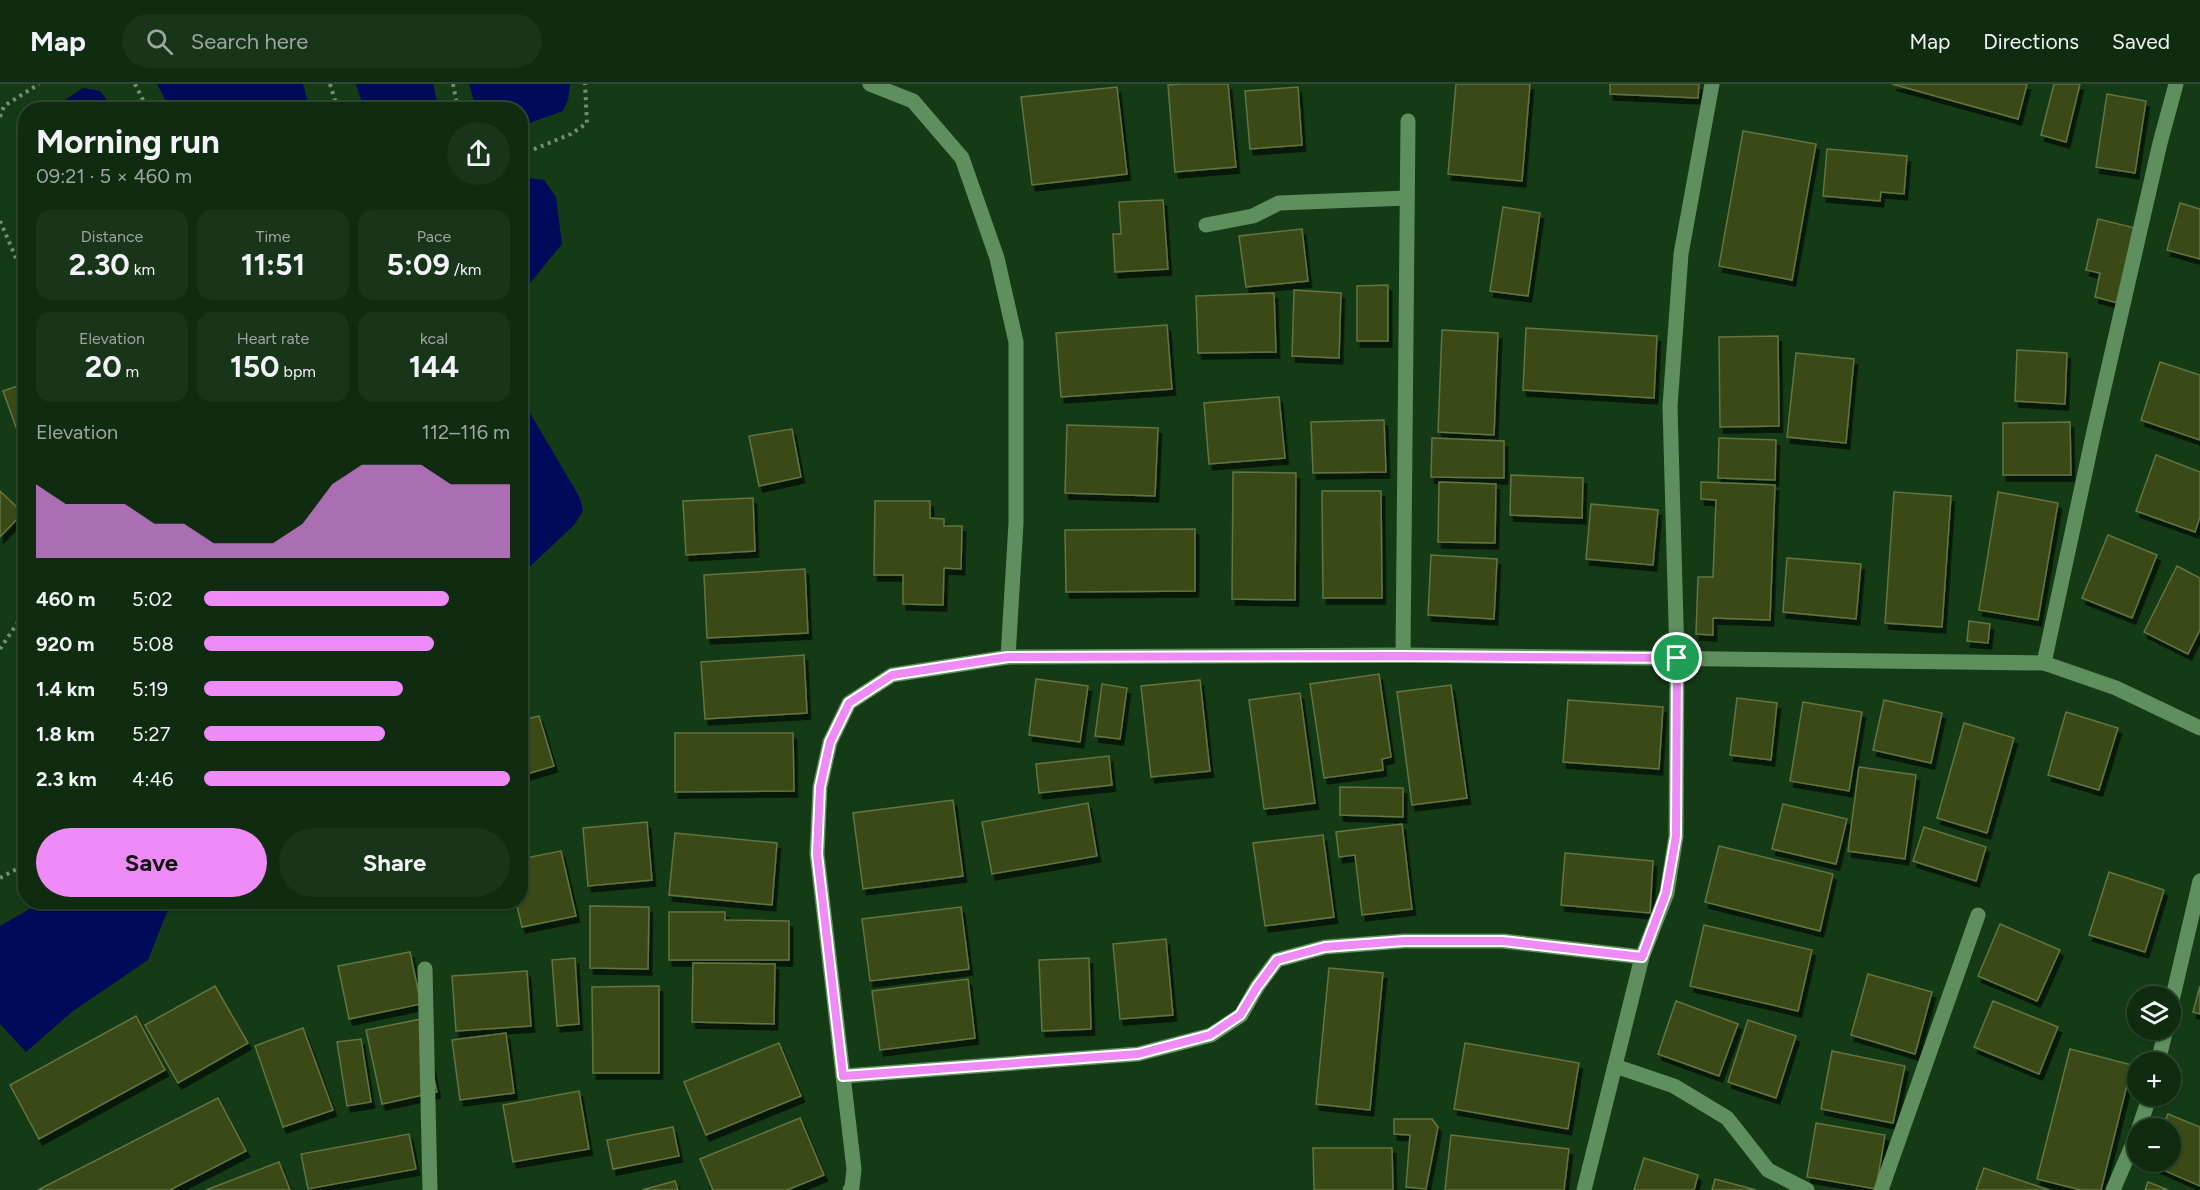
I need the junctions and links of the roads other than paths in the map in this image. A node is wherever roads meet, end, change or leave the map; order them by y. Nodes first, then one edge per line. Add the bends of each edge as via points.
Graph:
1 (870, 84) edge
2 (1712, 84) edge
3 (2176, 84) edge
4 (1408, 121) dead end
5 (1407, 198) junction
6 (1206, 225) dead end
7 (1402, 656) junction
8 (1008, 657) junction
9 (1677, 658) junction
10 (2044, 663) junction
11 (2200, 728) edge
12 (2200, 881) edge
13 (1978, 915) dead end
14 (1642, 957) junction
15 (425, 969) dead end
16 (2175, 986) edge
17 (1615, 1066) junction
18 (843, 1076) junction
19 (2127, 1156) edge
20 (430, 1190) edge
21 (850, 1190) edge
22 (1584, 1190) edge
23 (1807, 1190) edge
24 (1881, 1190) edge
25 (2113, 1190) edge

1 - 8 street via 913,101 962,158 997,258 1016,342 1016,524
2 - 9 street via 1681,254 1670,406
3 - 10 street
4 - 5 street
5 - 6 street via 1279,203 1253,216
5 - 7 street
7 - 8 street
7 - 9 street
8 - 18 street via 892,675 849,703 830,742 820,787 817,854
9 - 10 street
9 - 14 street via 1676,836 1666,893
10 - 11 street via 2116,688
12 - 16 street
13 - 24 street
14 - 17 street
14 - 18 street via 1503,941 1404,941 1325,947 1277,960 1240,1015 1210,1035 1138,1054
15 - 20 street
17 - 22 street
17 - 23 street via 1674,1086 1727,1118 1768,1170
18 - 21 street via 854,1169
19 - 25 street

